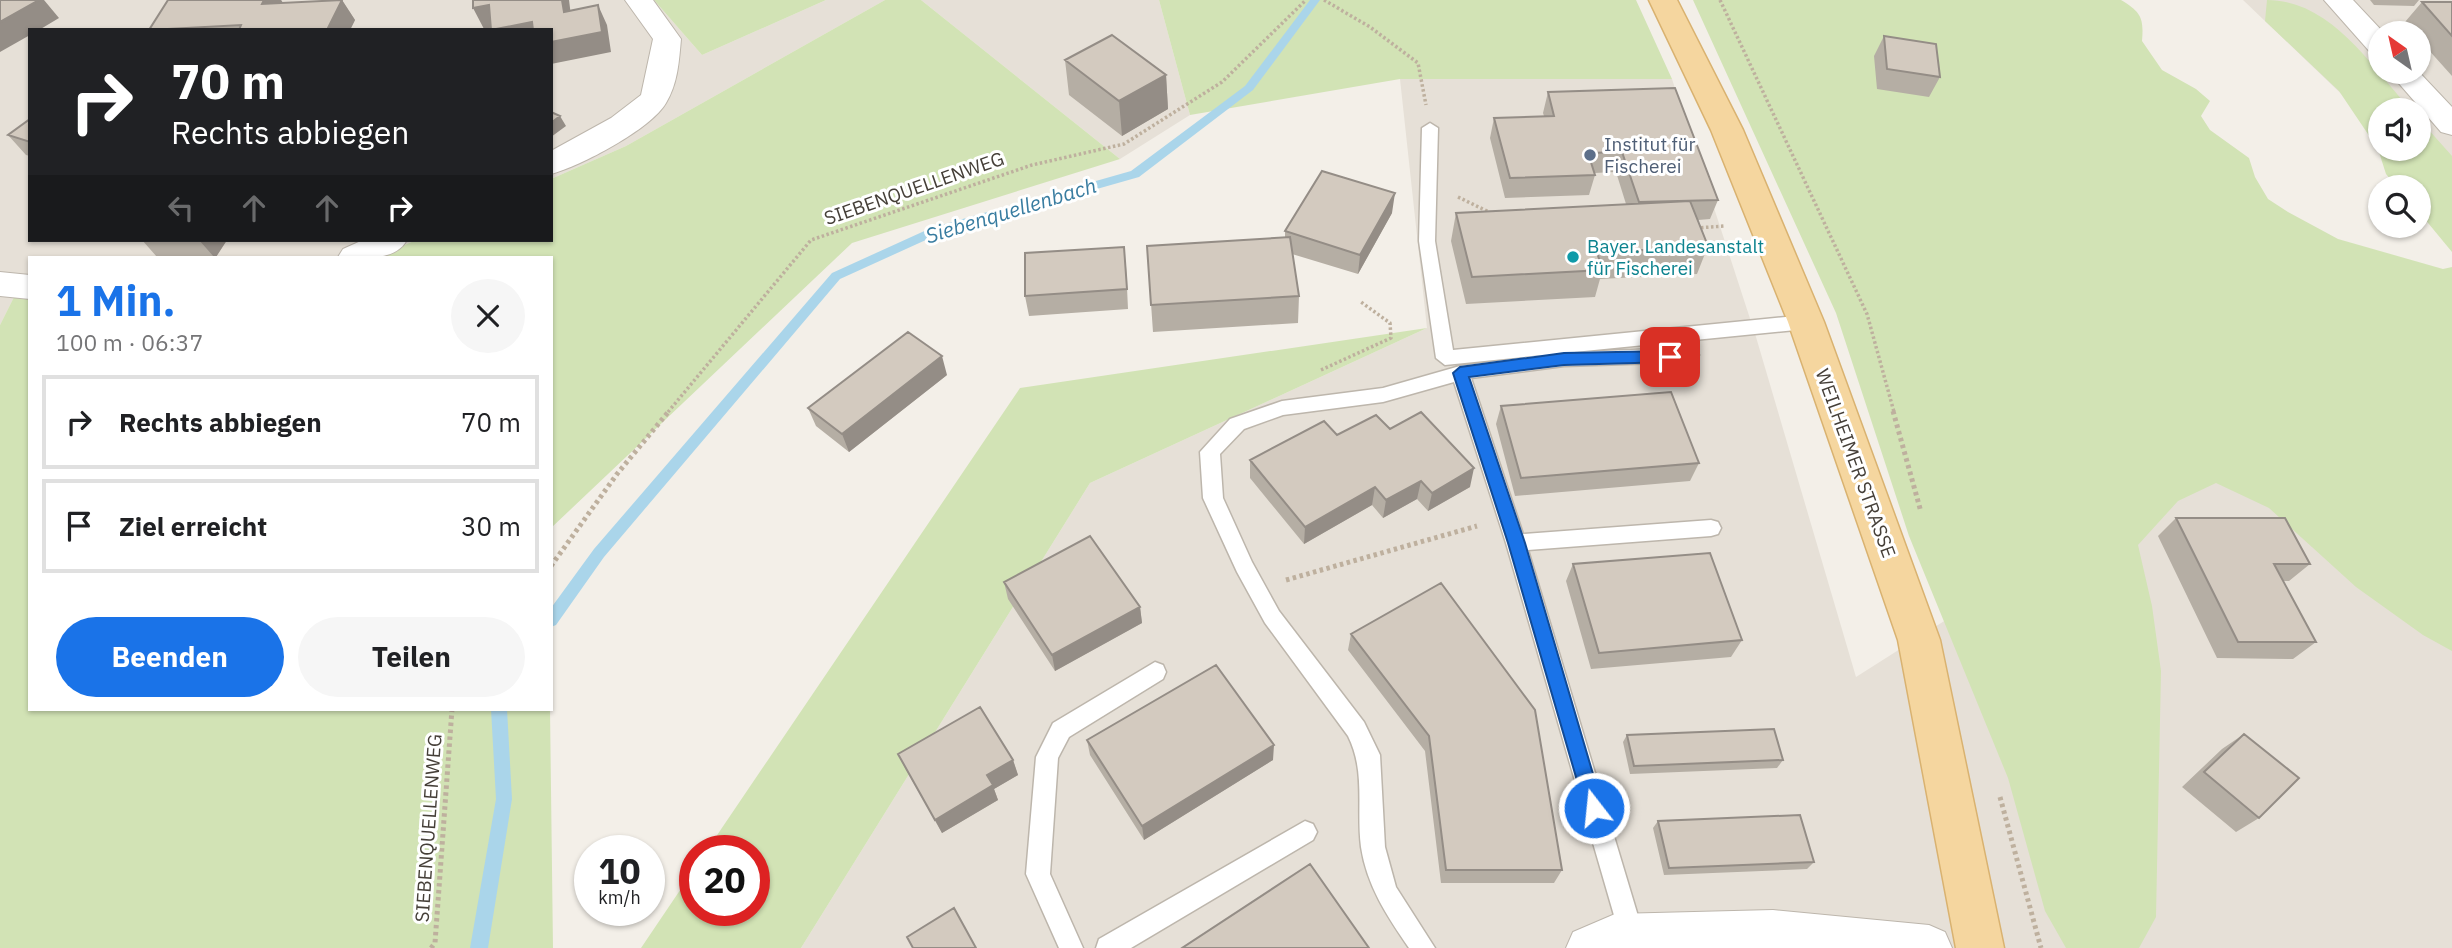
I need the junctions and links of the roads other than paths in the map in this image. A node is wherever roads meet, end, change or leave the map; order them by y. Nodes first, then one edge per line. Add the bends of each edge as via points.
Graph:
1 (639, 0) edge
2 (1663, 0) edge
3 (2337, 0) edge
4 (2368, 34) edge
5 (2414, 84) edge
6 (2452, 125) edge
7 (1430, 128) road end
8 (553, 163) edge
9 (387, 242) edge
10 (356, 256) edge
11 (0, 284) edge
12 (28, 287) edge
13 (1806, 322) junction
14 (1690, 355) dead end
15 (1460, 373) junction
16 (1711, 528) dead end
17 (1516, 543) junction
18 (1155, 672) dead end
19 (1305, 832) dead end
20 (1632, 936) junction
21 (1071, 948) edge
22 (1108, 948) edge
23 (1423, 948) edge
24 (1590, 948) edge
25 (1929, 948) edge
26 (1980, 948) edge

1 - 8 street via 667,39 651,103
2 - 13 main road, WEILHEIMER STRASSE via 1727,130
3 - 4 street
5 - 6 street
7 - 13 lane via 1427,241 1445,358
9 - 10 street
11 - 12 street
13 - 26 main road, WEILHEIMER STRASSE via 1919,640
14 - 15 lane via 1564,359
15 - 17 lane
15 - 23 lane via 1383,395 1282,408 1237,424 1210,452 1213,498 1256,588 1272,617 1356,729 1369,755 1373,848 1379,870 1386,893
16 - 17 lane
17 - 20 lane
18 - 21 lane via 1061,730 1047,757 1038,874
19 - 22 lane
20 - 24 street via 1615,937
20 - 25 street via 1773,933

